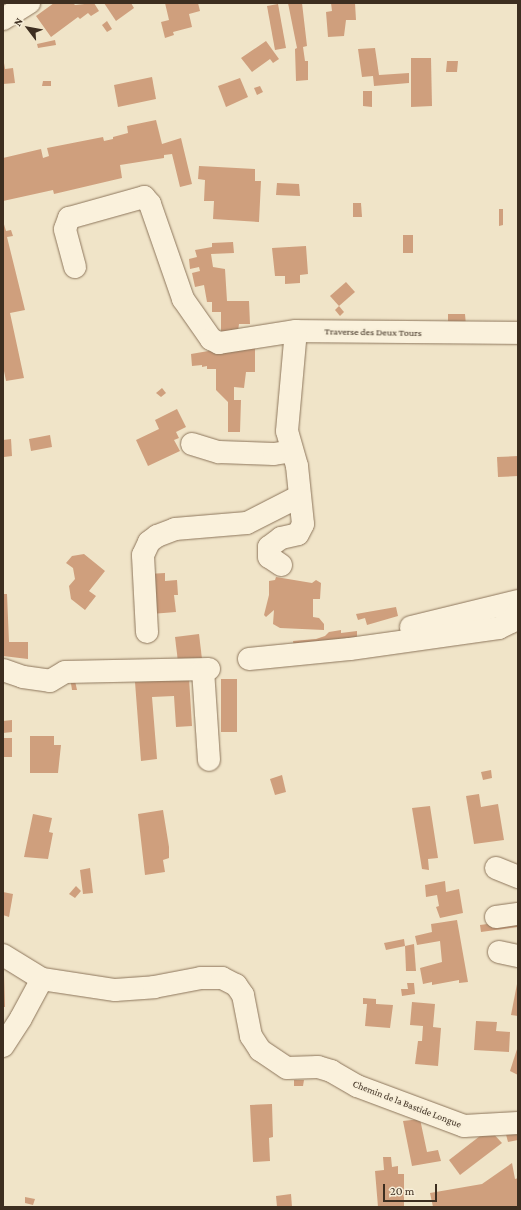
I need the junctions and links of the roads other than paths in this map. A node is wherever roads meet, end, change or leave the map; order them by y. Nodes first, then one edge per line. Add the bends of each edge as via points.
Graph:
1 (28, 3) edge
2 (3, 19) edge
3 (75, 267) dead end
4 (296, 331) junction
5 (518, 333) edge
6 (192, 444) dead end
7 (292, 451) junction
8 (298, 497) junction
9 (281, 565) dead end
10 (518, 601) edge
11 (518, 612) edge
12 (411, 627) dead end
13 (147, 632) dead end
14 (249, 659) dead end
15 (3, 670) edge
16 (209, 760) dead end
17 (496, 868) dead end
18 (518, 877) edge
19 (518, 914) edge
20 (496, 917) dead end
21 (3, 955) edge
22 (42, 979) junction
23 (3, 1046) edge
24 (518, 1123) edge

1 - 2 street
3 - 4 street, Traverse des Deux Tours via 65,230 69,218 144,197 150,204 183,299 211,339 219,343 229,343
4 - 5 street, Traverse des Deux Tours
4 - 7 street via 287,431
6 - 7 street via 219,452 274,454
7 - 8 street via 297,466
8 - 9 street via 303,524 300,532 272,542 267,552 273,561
8 - 13 street via 247,523 174,529 149,542 143,555
10 - 12 street
11 - 14 street via 511,622 499,628 350,649
15 - 16 street via 23,677 50,681 64,672 206,669
17 - 18 street
19 - 20 street
21 - 22 street, Chemin de la Bastide Longue
22 - 23 street
22 - 24 street, Chemin de la Bastide Longue via 115,990 154,987 201,978 222,978 236,985 243,995 251,1036 260,1050 287,1068 318,1067 331,1071 357,1086 464,1126

